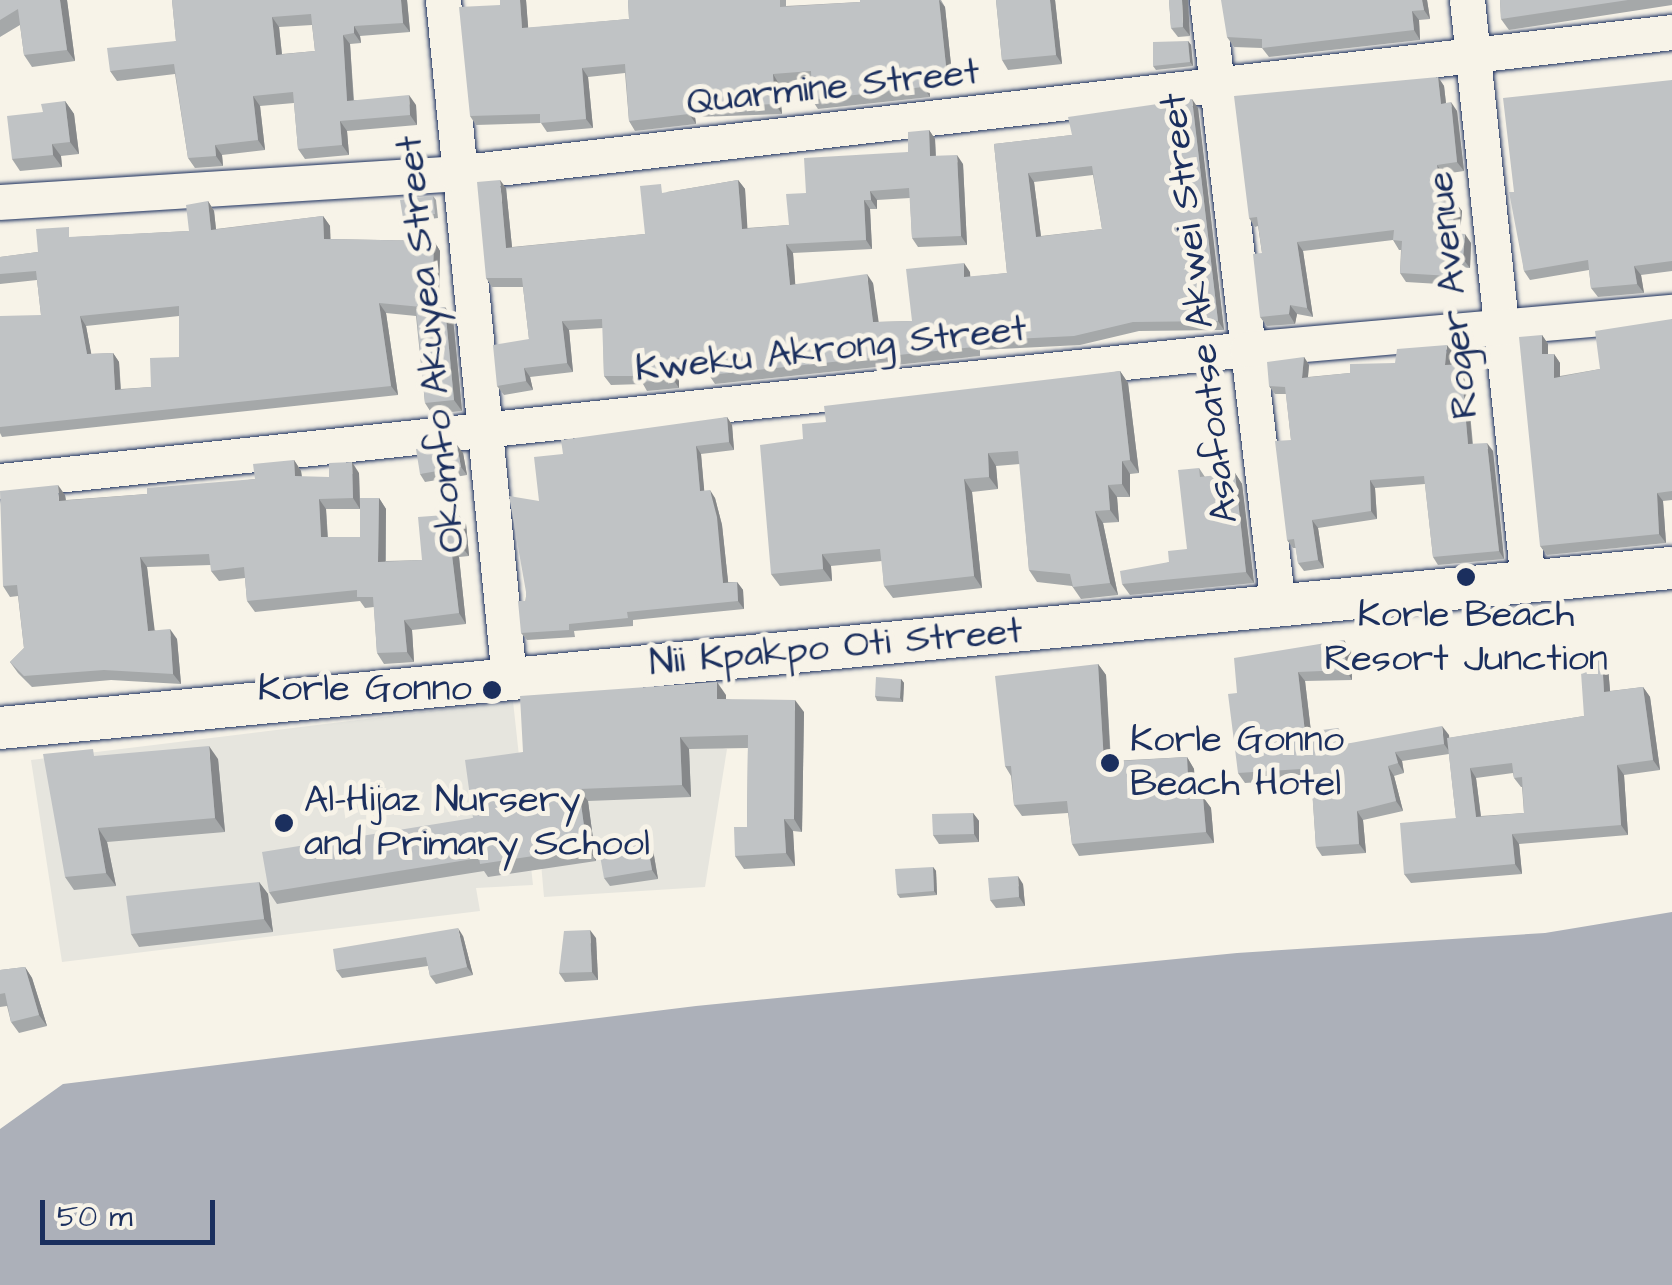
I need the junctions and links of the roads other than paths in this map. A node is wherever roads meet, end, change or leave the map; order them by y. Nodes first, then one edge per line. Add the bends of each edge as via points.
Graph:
1 (443, 0) edge
2 (1208, 0) edge
3 (1467, 0) edge
4 (1672, 32) edge
5 (1473, 58) junction
6 (1217, 88) junction
7 (455, 173) junction
8 (0, 202) edge
9 (1672, 312) edge
10 (1498, 327) junction
11 (1247, 349) junction
12 (483, 430) junction
13 (0, 481) edge
14 (1672, 568) edge
15 (1528, 582) junction
16 (1278, 606) junction
17 (509, 680) junction
18 (0, 728) edge

1 - 7 street, Okomfo Akuyea Street
2 - 6 street, Asafoatse Akwei Street
3 - 5 street, Roger Avenue
4 - 5 street, Quarmine Street
5 - 6 street, Quarmine Street
5 - 10 street, Roger Avenue
6 - 7 street, Quarmine Street
6 - 11 street, Asafoatse Akwei Street
7 - 8 street, Quarmine Street
7 - 12 street, Okomfo Akuyea Street
9 - 10 street, Kweku Akrong Street
10 - 11 street, Kweku Akrong Street
10 - 15 street, Roger Avenue
11 - 12 street, Kweku Akrong Street
11 - 16 street, Asafoatse Akwei Street
12 - 13 street, Kweku Akrong Street
12 - 17 street, Okomfo Akuyea Street
14 - 15 main road, Nii Kpakpo Oti Street
15 - 16 main road, Nii Kpakpo Oti Street
16 - 17 main road, Nii Kpakpo Oti Street
17 - 18 main road, Nii Kpakpo Oti Street

